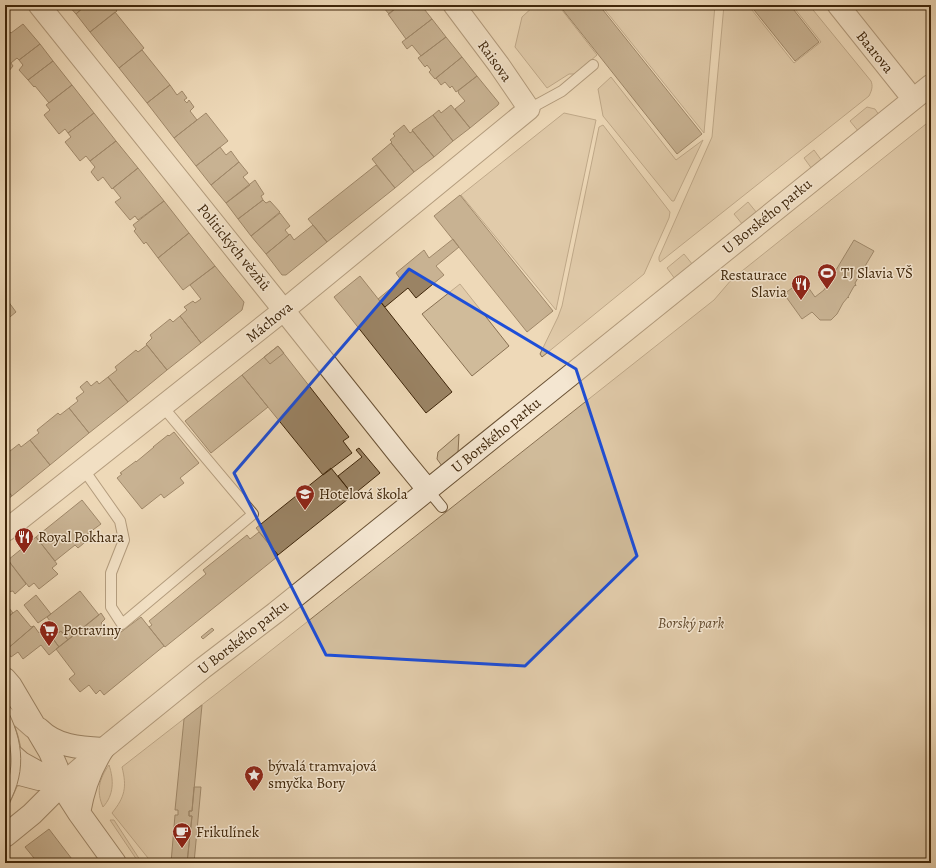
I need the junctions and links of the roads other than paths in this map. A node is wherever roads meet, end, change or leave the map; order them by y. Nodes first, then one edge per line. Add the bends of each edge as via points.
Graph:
1 (39, 5) edge
2 (838, 5) edge
3 (463, 8) edge
4 (594, 65) dead end
5 (931, 84) edge
6 (913, 99) junction
7 (529, 109) junction
8 (284, 310) junction
9 (163, 407) junction
10 (84, 470) junction
11 (428, 490) junction
12 (442, 506) dead end
13 (5, 531) edge
14 (5, 679) edge
15 (5, 710) edge
16 (5, 717) edge
17 (32, 722) junction
18 (103, 749) junction
19 (50, 752) junction
20 (10, 765) edge
21 (62, 785) junction
22 (5, 800) edge
23 (79, 813) junction
24 (32, 814) junction
25 (5, 836) edge
26 (116, 863) edge

1 - 8 street, Politických vězňů
2 - 6 street, Baarova
3 - 7 street, Raisova
4 - 7 lane via 562,91
5 - 6 street, U Borského parku
6 - 11 street, U Borského parku
7 - 8 street, Máchova
8 - 9 street, Máchova
8 - 11 street, Politických vězňů
9 - 10 street, Máchova
9 - 10 lane via 253,514 122,624 111,607 111,573 124,540 120,522
10 - 13 street, Máchova
11 - 12 lane
11 - 18 street, U Borského parku
14 - 17 main road
15 - 19 lane
16 - 20 lane via 15,743
17 - 18 main road via 43,734 57,742 73,747
17 - 19 main road
18 - 21 street, U Borského parku
18 - 23 main road via 85,784
19 - 21 main road
20 - 21 main road via 20,774
20 - 22 lane via 12,784
21 - 23 main road
21 - 24 main road
23 - 24 main road via 48,810
23 - 26 main road
24 - 25 main road

